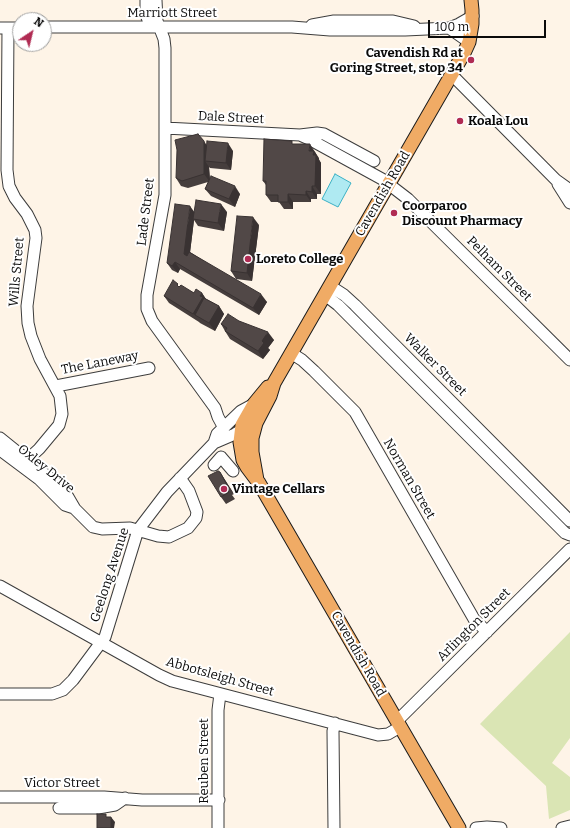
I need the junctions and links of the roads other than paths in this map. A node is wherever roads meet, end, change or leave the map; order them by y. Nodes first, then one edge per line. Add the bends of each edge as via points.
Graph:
1 (146, 0) edge
2 (156, 0) edge
3 (471, 0) edge
4 (472, 16) junction
5 (52, 27) edge
6 (155, 27) junction
7 (4, 28) edge
8 (449, 28) junction
9 (469, 42) junction
10 (452, 75) junction
11 (165, 128) junction
12 (296, 135) junction
13 (374, 161) dead end
14 (556, 180) junction
15 (388, 184) junction
16 (570, 190) edge
17 (570, 203) edge
18 (327, 290) junction
19 (291, 353) junction
20 (570, 360) edge
21 (149, 368) dead end
22 (274, 383) junction
23 (56, 386) junction
24 (256, 423) junction
25 (231, 429) junction
26 (0, 438) edge
27 (0, 450) edge
28 (28, 459) junction
29 (214, 465) dead end
30 (518, 468) junction
31 (233, 471) dead end
32 (509, 477) junction
33 (180, 478) junction
34 (257, 480) junction
35 (75, 509) junction
36 (570, 521) edge
37 (138, 530) junction
38 (570, 535) edge
39 (570, 549) edge
40 (0, 586) edge
41 (486, 632) junction
42 (100, 643) junction
43 (0, 694) edge
44 (220, 694) junction
45 (335, 723) junction
46 (398, 724) junction
47 (0, 797) edge
48 (125, 798) junction
49 (219, 800) junction
50 (59, 808) dead end
51 (570, 826) edge
52 (218, 828) edge
53 (334, 828) edge
54 (459, 828) edge
55 (476, 828) edge
56 (501, 828) edge
57 (562, 828) edge

1 - 6 street, Lade Street via 146,15
2 - 6 street, Lade Street
3 - 4 main road, Cavendish Road
4 - 8 street, Marriott Street
4 - 9 main road, Cavendish Road
5 - 6 street, Marriott Street
6 - 8 street, Marriott Street via 301,27 330,30
6 - 11 street, Lade Street via 165,44
7 - 23 street, Wills Street via 9,186 35,230 35,250 27,306 28,323 40,359
8 - 9 street
9 - 10 main road, Cavendish Road
10 - 14 street
10 - 15 main road, Cavendish Road
11 - 12 street, Dale Street
11 - 25 street, Lade Street via 165,195 147,295 147,309 152,321 215,408 218,417
12 - 13 street, Dale Street via 324,134
12 - 15 street, Dale Street via 309,139
14 - 16 street
14 - 17 street
15 - 18 main road, Cavendish Road
15 - 20 street, Pelham Street via 408,199
18 - 19 main road, Cavendish Road
18 - 30 street, Walker Street via 340,292 355,305
18 - 32 street, Walker Street via 335,302
19 - 22 main road, Cavendish Road
19 - 41 street, Norman Street via 314,371 354,412 474,619
21 - 23 street, The Laneway
22 - 24 main road, Cavendish Road
22 - 25 main road, Cavendish Road via 264,390 248,414
23 - 28 street, Wills Street via 62,414 59,425
24 - 25 street, Geelong Avenue
24 - 34 main road, Cavendish Road via 251,445
25 - 33 street, Geelong Avenue via 214,442
25 - 34 main road, Cavendish Road via 243,460
26 - 28 street, Oxley Drive
27 - 35 street, Oxley Drive via 65,504
28 - 35 street, Oxley Drive via 58,485
29 - 31 street via 221,458
30 - 32 street
30 - 36 street, Walker Street
32 - 38 street, Walker Street
33 - 37 street, Geelong Avenue
33 - 37 street, Oxley Drive via 189,491 197,512 193,523 169,537
34 - 46 main road, Cavendish Road
35 - 37 street, Oxley Drive via 93,527
37 - 42 street, Geelong Avenue via 111,621
39 - 41 street, Arlington Street
40 - 42 street, Abbotsleigh Street
41 - 46 street, Arlington Street
42 - 43 street, Geelong Avenue via 63,690 52,694
42 - 44 street, Abbotsleigh Street via 172,681
44 - 45 street, Abbotsleigh Street
44 - 49 street, Reuben Street
45 - 46 street, Abbotsleigh Street via 378,735 388,734
45 - 53 street
46 - 54 main road, Cavendish Road
47 - 48 street, Victor Street
48 - 49 street, Victor Street
48 - 50 street, Victor Street via 115,805 98,808
49 - 52 street, Reuben Street
51 - 57 street
55 - 56 street

